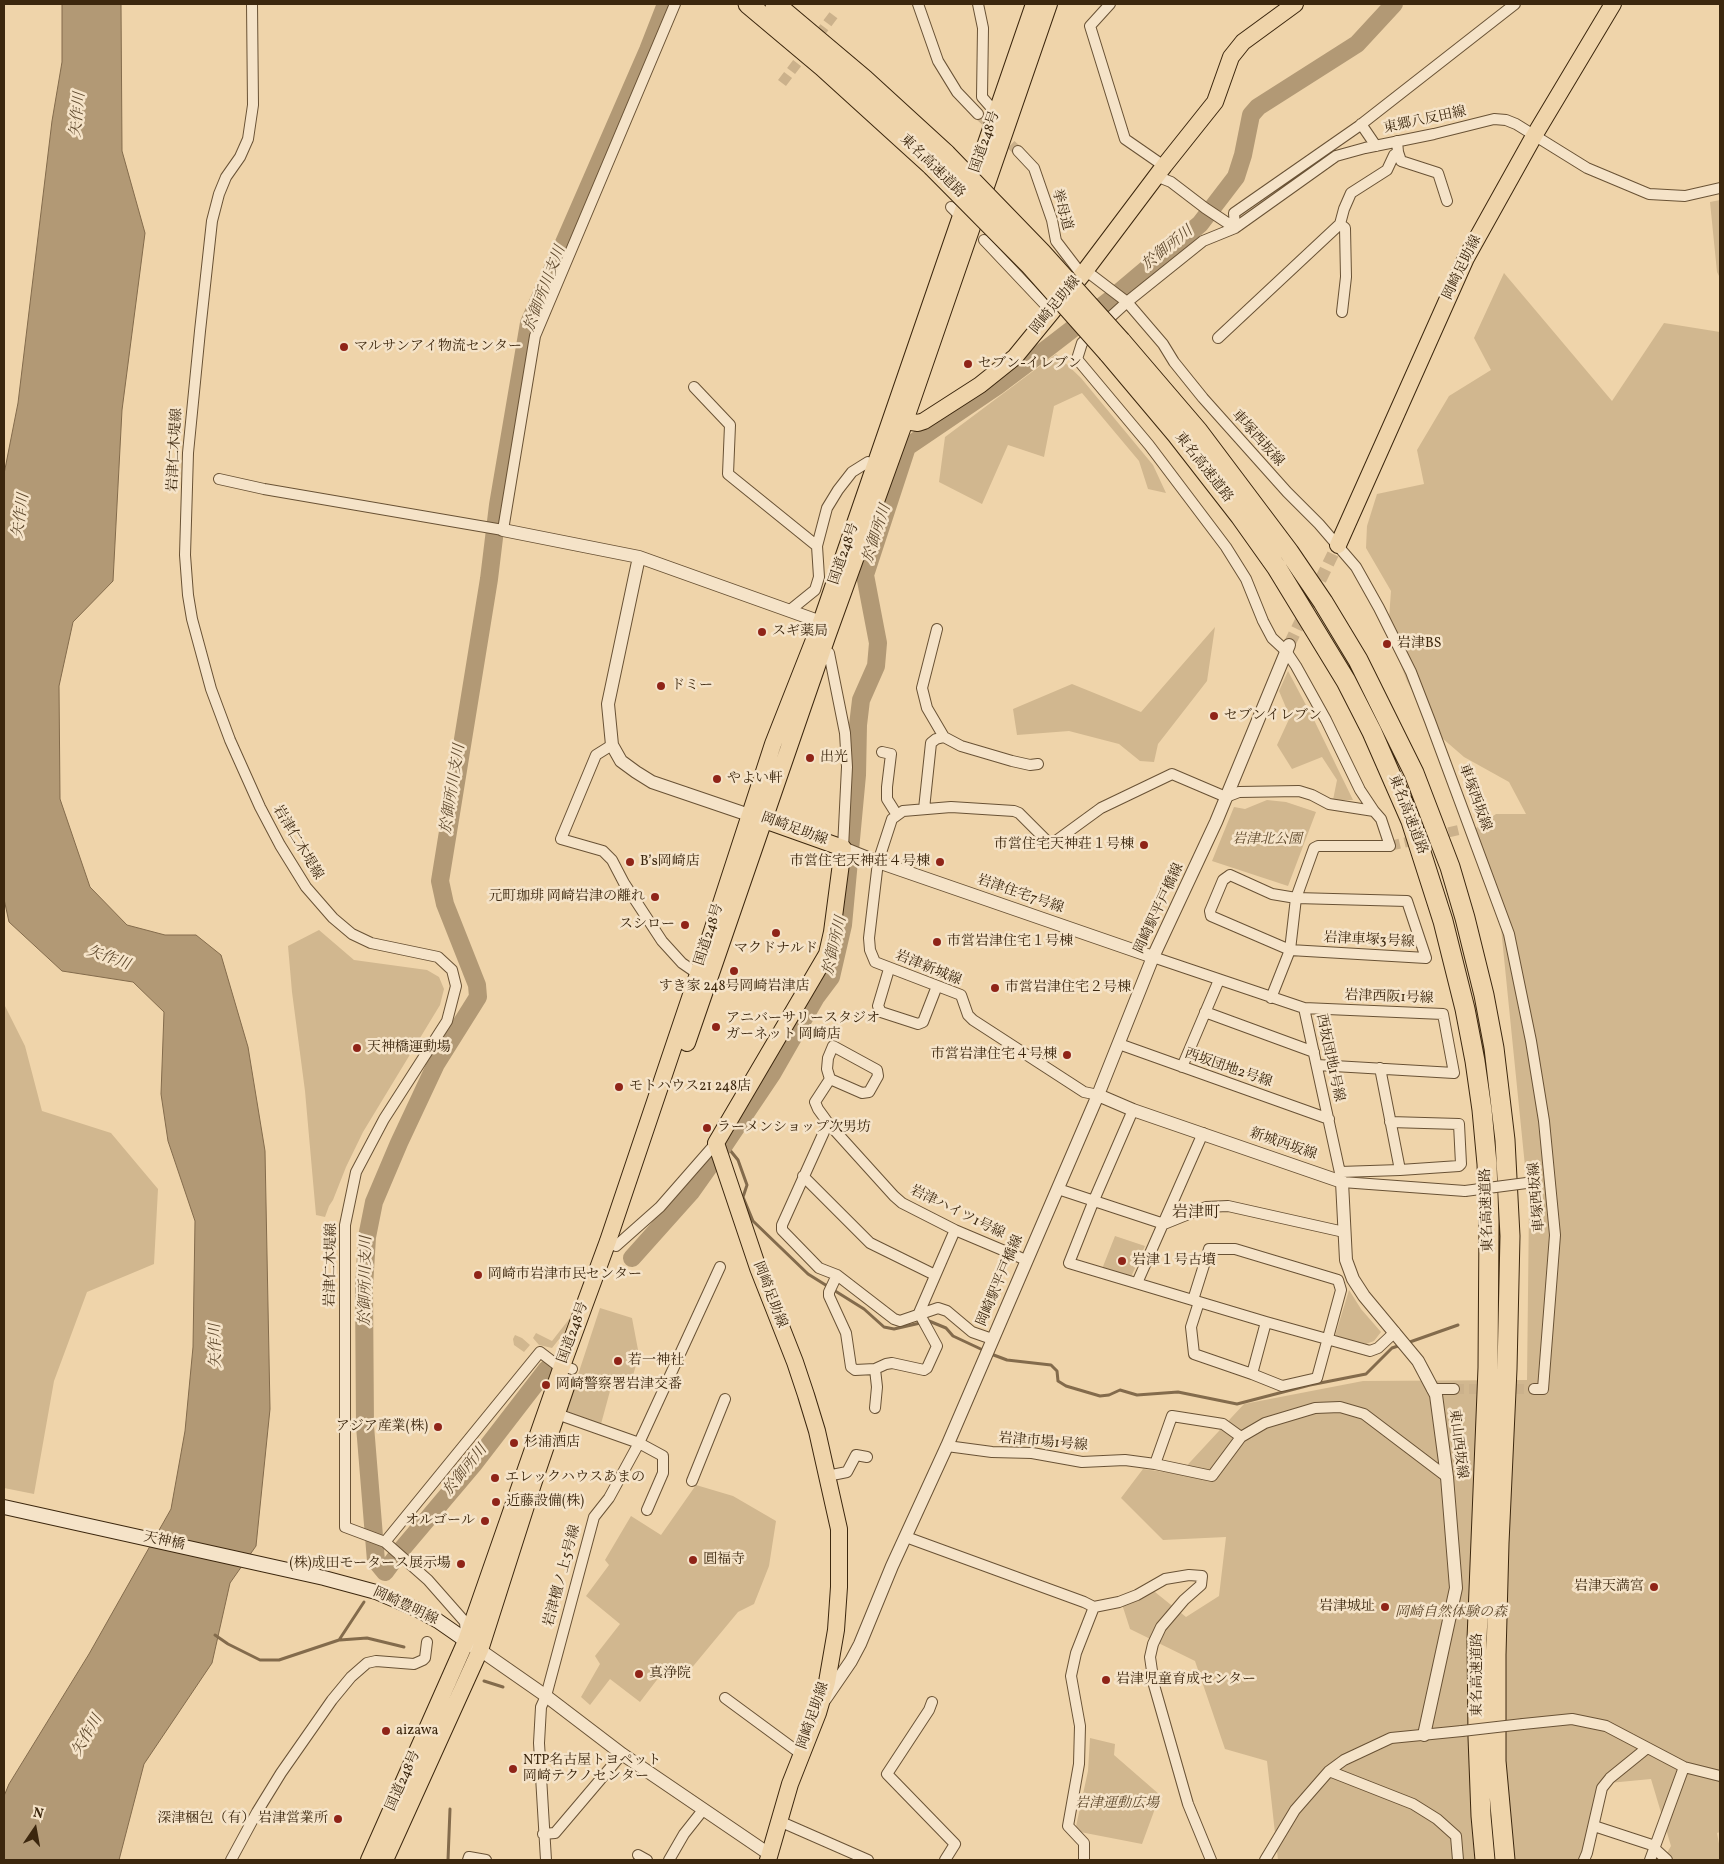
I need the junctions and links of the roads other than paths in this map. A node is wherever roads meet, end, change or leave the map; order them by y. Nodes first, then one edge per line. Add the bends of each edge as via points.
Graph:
1 (252, 4) edge
2 (675, 4) edge
3 (748, 4) edge
4 (776, 4) edge
5 (918, 4) edge
6 (978, 4) edge
7 (1034, 4) edge
8 (1049, 4) edge
9 (1110, 4) edge
10 (1295, 4) edge
11 (1515, 4) edge
12 (1613, 4) edge
13 (996, 113) junction
14 (978, 114) tunnel mouth
15 (1361, 124) junction
16 (1534, 136) junction
17 (1397, 141) junction
18 (1376, 146) junction
19 (1018, 151) tunnel mouth
20 (1398, 152) junction
21 (939, 160) junction
22 (1160, 171) junction
23 (1720, 188) edge
24 (1447, 201) dead end
25 (1340, 224) junction
26 (1235, 228) junction
27 (984, 240) dead end
28 (1083, 273) junction
29 (1110, 288) joint
30 (1124, 299) junction
31 (1052, 312) junction
32 (1342, 312) dead end
33 (1218, 338) dead end
34 (1115, 347) junction
35 (694, 387) dead end
36 (898, 419) junction
37 (868, 462) dead end
38 (219, 479) dead end
39 (503, 530) junction
40 (817, 546) junction
41 (1336, 550) junction
42 (639, 557) junction
43 (789, 611) junction
44 (821, 622) junction
45 (937, 629) dead end
46 (1287, 648) junction
47 (829, 653) dead end
48 (944, 737) junction
49 (612, 745) junction
50 (882, 752) dead end
51 (1038, 764) dead end
52 (1226, 797) junction
53 (924, 809) junction
54 (1374, 811) junction
55 (897, 815) junction
56 (757, 817) junction
57 (843, 848) junction
58 (878, 862) junction
59 (1296, 898) junction
60 (1290, 950) junction
61 (1153, 957) junction
62 (889, 968) junction
63 (698, 974) junction
64 (1218, 980) junction
65 (937, 986) junction
66 (1271, 998) junction
67 (1304, 1008) junction
68 (1205, 1012) junction
69 (1119, 1044) junction
70 (1314, 1052) junction
71 (1317, 1065) junction
72 (1182, 1067) junction
73 (1380, 1068) junction
74 (830, 1079) junction
75 (1098, 1095) junction
76 (1133, 1110) junction
77 (1328, 1119) junction
78 (1390, 1122) junction
79 (832, 1128) junction
80 (1203, 1133) junction
81 (719, 1150) junction
82 (1400, 1170) junction
83 (803, 1176) junction
84 (1341, 1177) junction
85 (1551, 1180) junction
86 (1058, 1189) junction
87 (1094, 1200) junction
88 (1164, 1224) junction
89 (955, 1230) junction
90 (1344, 1232) junction
91 (616, 1246) junction
92 (1026, 1260) junction
93 (720, 1267) dead end
94 (837, 1275) junction
95 (936, 1276) junction
96 (1137, 1283) junction
97 (1196, 1301) junction
98 (919, 1313) junction
99 (1266, 1322) junction
100 (1394, 1332) junction
101 (992, 1339) junction
102 (1327, 1339) junction
103 (567, 1368) junction
104 (875, 1369) junction
105 (1252, 1374) junction
106 (1454, 1388) tunnel mouth
107 (1432, 1389) junction
108 (1534, 1389) dead end
109 (726, 1399) dead end
110 (875, 1408) dead end
111 (558, 1414) junction
112 (1241, 1437) junction
113 (639, 1443) junction
114 (947, 1446) junction
115 (866, 1457) dead end
116 (1154, 1464) junction
117 (827, 1476) junction
118 (1447, 1477) junction
119 (692, 1481) dead end
120 (4, 1507) edge
121 (646, 1510) dead end
122 (906, 1537) junction
123 (388, 1545) junction
124 (324, 1578) joint
125 (1094, 1607) junction
126 (466, 1640) junction
127 (427, 1642) dead end
128 (480, 1650) junction
129 (546, 1696) junction
130 (724, 1698) dead end
131 (932, 1702) dead end
132 (820, 1706) junction
133 (1424, 1735) junction
134 (1648, 1748) junction
135 (622, 1754) junction
136 (801, 1754) junction
137 (1684, 1767) junction
138 (1329, 1771) junction
139 (1720, 1776) edge
140 (703, 1810) junction
141 (778, 1821) junction
142 (1594, 1826) junction
143 (544, 1834) junction
144 (1655, 1847) junction
145 (1504, 1851) edge
146 (769, 1857) edge
147 (1485, 1859) edge
148 (231, 1860) edge
149 (369, 1860) edge
150 (384, 1860) edge
151 (468, 1860) edge
152 (486, 1860) edge
153 (546, 1860) edge
154 (670, 1860) edge
155 (868, 1860) edge
156 (945, 1860) edge
157 (1084, 1860) edge
158 (1211, 1860) edge
159 (1265, 1860) edge
160 (1458, 1860) edge
161 (1584, 1860) edge
162 (1650, 1860) edge
163 (1667, 1860) edge

1 - 123 street, 岩津仁木堤線 via 253,106 248,139 223,186 212,221 188,452 185,555 192,619 211,689 230,740 280,846 306,887 352,934 371,943 438,957 452,970 456,986 447,1021 384,1119 356,1172 345,1225 345,1527
2 - 39 street via 535,336
3 - 21 highway, 東名高速道路
4 - 21 highway, 東名高速道路 via 864,79
5 - 14 street via 938,62 957,92
6 - 13 street via 983,28 982,97
7 - 13 main road, 国道248号
8 - 36 main road, 国道248号
9 - 22 street via 1090,26 1125,139
10 - 22 main road, 岡崎足助線 via 1243,42 1231,57 1215,102
11 - 15 street
12 - 16 main road, 岡崎足助線
13 - 36 main road, 国道248号
15 - 18 street
15 - 26 street via 1234,213
16 - 17 street, 東郷八反田線 via 1516,124 1494,119
16 - 23 street, 東郷八反田線 via 1587,168 1649,194 1685,196
16 - 41 main road, 岡崎足助線 via 1466,258
17 - 18 street, 東郷八反田線
17 - 20 street
18 - 26 street, 東郷八反田線 via 1336,156
19 - 28 street, 挙母道 via 1034,168 1056,241
20 - 24 street via 1401,161 1438,173
20 - 25 street via 1387,170 1351,193
21 - 34 highway, 東名高速道路, bridge via 1029,264
22 - 26 street
22 - 28 main road, 岡崎足助線
25 - 32 street via 1345,228 1346,277
25 - 33 street
26 - 30 street, 東郷八反田線 via 1202,241
27 - 31 street
28 - 29 street, 挙母道
28 - 31 main road, 岡崎足助線
29 - 30 street, 車塚西坂線
30 - 41 street, 車塚西坂線 via 1163,344 1202,398 1320,524
30 - 46 street, 東郷八反田線 via 1082,343 1077,359 1226,547 1246,579 1272,638
31 - 36 main road, 岡崎足助線 via 1015,357 980,385 924,421
34 - 145 highway, 東名高速道路 via 1198,431 1323,602 1358,660 1414,773 1465,918 1494,1048 1505,1140 1510,1236 1496,1655 1496,1761
34 - 147 highway, 東名高速道路 via 1277,568 1346,681 1411,821 1466,1008 1482,1110 1489,1232 1488,1368 1477,1639 1478,1737
35 - 40 street via 730,425 728,474
36 - 44 main road, 国道248号
36 - 56 main road, 国道248号 via 827,637
37 - 40 street via 852,472 827,508
38 - 39 street
39 - 42 street
40 - 43 street via 819,577 815,590
41 - 85 street, 車塚西坂線 via 1356,567 1411,672 1466,828 1509,934 1531,1041
42 - 43 street
42 - 49 street via 608,704
43 - 44 street
44 - 56 main road, 国道248号 via 773,744
45 - 48 street via 922,688 927,708
46 - 52 street
46 - 54 street
47 - 57 street via 845,733 847,767
48 - 51 street via 961,746 1012,761
48 - 53 street via 931,743
49 - 56 street via 622,760 652,782
49 - 63 street via 596,755 561,839 603,851 612,860 662,941 682,963
50 - 55 street via 891,754 887,799
52 - 53 street via 1172,774 1101,808 1053,843 1018,812 951,807
52 - 54 street via 1239,792 1299,791 1329,804
52 - 61 street, 岡崎駅平戸橋線
53 - 55 street via 902,811
54 - 59 street via 1381,819 1390,846 1314,848
55 - 58 street, 岩津新城線 via 892,819
56 - 57 main road, 岡崎足助線
56 - 63 main road, 国道248号
56 - 91 main road, 国道248号
57 - 58 street, 岩津住宅7号線
57 - 81 main road, 岡崎足助線 via 827,954
58 - 61 street, 岩津住宅7号線
58 - 62 street, 岩津新城線 via 870,950 875,962
59 - 60 street
59 - 60 street via 1272,894 1230,875 1224,880 1210,911 1215,918
59 - 60 street, 岩津車塚3号線 via 1407,901 1426,958
60 - 66 street
61 - 64 street, 西坂団地1号線
61 - 69 street, 岡崎駅平戸橋線
62 - 65 street, 岩津新城線
62 - 65 street via 878,1006 881,1012 918,1024 923,1022
63 - 103 main road, 国道248号
64 - 66 street, 西坂団地1号線
64 - 68 street
65 - 75 street, 岩津新城線 via 961,995 973,1020 1084,1092
66 - 67 street, 西坂団地1号線
67 - 70 street, 西坂団地1号線
67 - 73 street, 岩津西阪1号線 via 1443,1014 1454,1073
68 - 70 street
68 - 72 street
69 - 72 street, 西坂団地2号線
69 - 75 street, 岡崎駅平戸橋線
70 - 71 street, 西坂団地1号線
71 - 73 street
71 - 77 street, 西坂団地1号線
72 - 77 street, 西坂団地2号線
73 - 78 street
74 - 74 street via 826,1069 833,1046 877,1070 878,1076 869,1092 862,1093
74 - 79 street, 岩津ハイツ1号線 via 815,1102
75 - 76 street, 新城西坂線
75 - 86 street, 岡崎駅平戸橋線
76 - 80 street, 新城西坂線
76 - 87 street
77 - 84 street, 西坂団地1号線
78 - 82 street
78 - 82 street via 1459,1124 1459,1166
79 - 83 street via 828,1123
79 - 89 street, 岩津ハイツ1号線 via 902,1203
80 - 84 street, 新城西坂線
80 - 88 street
81 - 91 street
81 - 117 main road, 岡崎足助線 via 758,1268 795,1362
82 - 84 street
83 - 94 street via 782,1230 819,1268
83 - 95 street via 870,1243
84 - 85 street, 新城西坂線, bridge via 1465,1191
84 - 90 street, 東山西坂線
85 - 108 street, 車塚西坂線 via 1556,1235 1543,1389
86 - 87 street
86 - 92 street, 岡崎駅平戸橋線
87 - 88 street
87 - 96 street via 1069,1263
88 - 90 street via 1206,1207 1228,1206
88 - 96 street
89 - 92 street, 岩津ハイツ1号線
89 - 95 street
90 - 100 street, 東山西坂線 via 1346,1260 1353,1279
91 - 103 main road, 国道248号
92 - 101 street, 岡崎駅平戸橋線
93 - 113 street, 岩津檀ノ上5号線
94 - 98 street via 896,1320
94 - 104 street via 829,1296 846,1333 851,1367 858,1371
95 - 98 street
96 - 97 street
97 - 99 street
97 - 102 street via 1209,1249 1235,1249 1338,1280 1341,1290
97 - 105 street via 1191,1326 1194,1354
98 - 101 street via 934,1309 946,1311 972,1332
98 - 104 street via 937,1346 927,1368 892,1363
99 - 102 street
99 - 105 street
100 - 102 street via 1378,1348 1370,1351
100 - 107 street, 東山西坂線 via 1418,1361
101 - 114 street, 岡崎駅平戸橋線
102 - 105 street via 1317,1378 1282,1386
103 - 111 main road, 国道248号
103 - 123 street via 557,1365 540,1352
103 - 126 main road, 国道248号
104 - 110 street
106 - 107 street
107 - 118 street, 東山西坂線 via 1436,1395
109 - 119 street
111 - 113 street
111 - 128 main road, 国道248号
112 - 116 street, 岩津市場1号線 via 1212,1476
112 - 116 street via 1222,1424 1172,1416
112 - 118 street, 岩津市場1号線 via 1292,1413 1340,1407 1364,1414
113 - 121 street via 663,1456 663,1474
113 - 129 street, 岩津檀ノ上5号線 via 609,1498 594,1517
114 - 116 street, 岩津市場1号線 via 1032,1453 1082,1462 1125,1460
114 - 122 street, 岡崎駅平戸橋線
115 - 117 street via 856,1455 847,1472
117 - 132 main road, 岡崎足助線 via 839,1529 839,1587 836,1630
118 - 133 street, 東山西坂線 via 1456,1588
120 - 124 main road, 天神橋
122 - 125 street
122 - 132 street, 岡崎駅平戸橋線 via 851,1661
123 - 126 street via 428,1580 465,1622
124 - 126 main road, 岡崎豊明線 via 397,1600 438,1620
125 - 157 street via 1076,1653 1071,1676 1080,1726 1079,1764 1068,1826 1084,1843
125 - 158 street via 1137,1595 1165,1579 1202,1576 1201,1585 1161,1627 1150,1657 1154,1685 1188,1804
126 - 128 main road, 岡崎豊明線
126 - 149 main road, 国道248号
127 - 148 street via 423,1660 414,1664 384,1660 367,1663 351,1677 281,1773
128 - 129 street
128 - 150 main road, 国道248号
129 - 135 street
129 - 143 street, 岩津檀ノ上5号線 via 541,1707 539,1743
130 - 136 street
131 - 156 street via 887,1774 956,1844
132 - 136 main road, 岡崎足助線
133 - 134 street, bridge via 1572,1719 1606,1726
133 - 138 street via 1391,1738 1344,1760
134 - 137 street
134 - 142 street via 1602,1788
135 - 140 street
135 - 143 street via 555,1833
136 - 141 main road, 岡崎足助線
137 - 139 street
137 - 144 street
138 - 159 street via 1295,1810
138 - 160 street via 1413,1804 1437,1819 1456,1836
140 - 146 street
140 - 154 street via 684,1834
141 - 146 main road, 岡崎足助線
141 - 155 street
142 - 144 street
142 - 161 street
143 - 153 street, 岩津檀ノ上5号線
144 - 162 street
144 - 163 street
151 - 152 street via 469,1857

